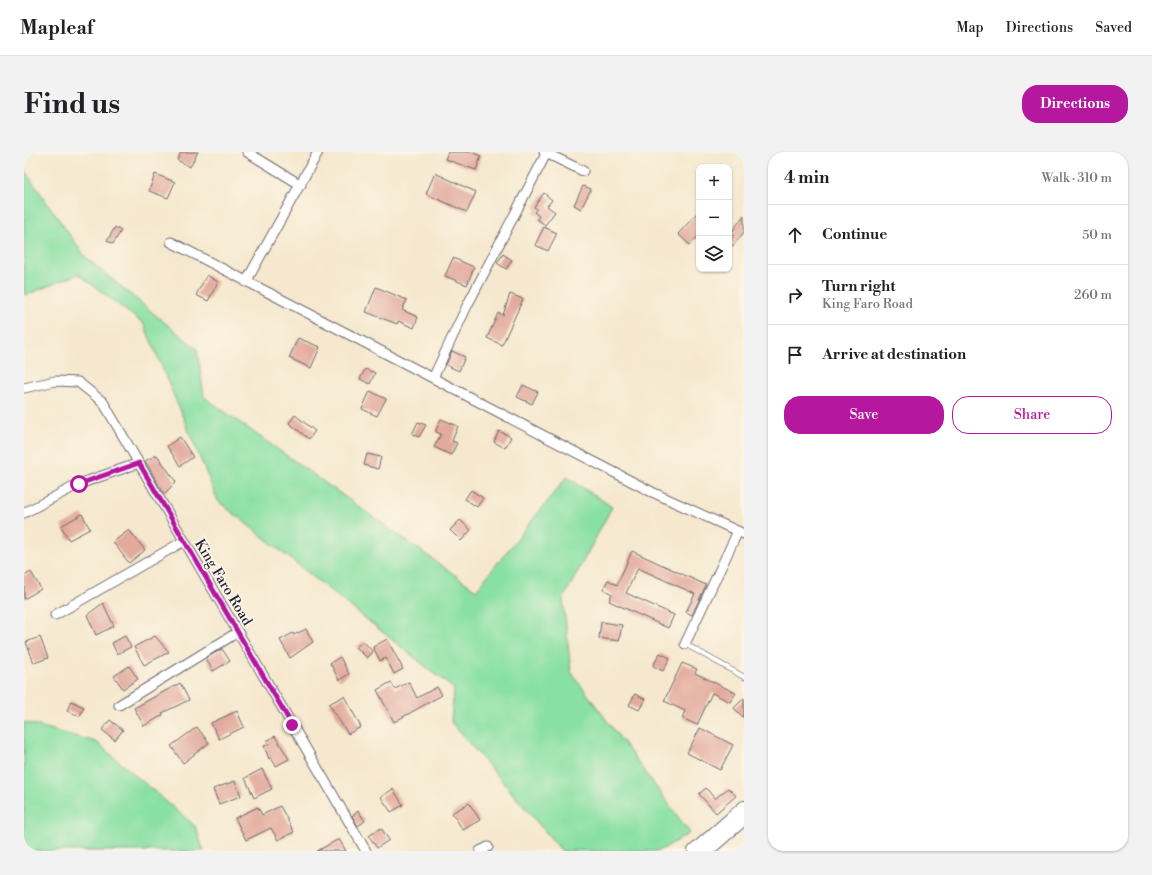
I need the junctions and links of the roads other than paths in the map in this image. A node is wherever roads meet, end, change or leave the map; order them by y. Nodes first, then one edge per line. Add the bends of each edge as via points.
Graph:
1 (246, 152) edge
2 (318, 152) edge
3 (546, 152) edge
4 (583, 171) dead end
5 (301, 185) junction
6 (171, 242) dead end
7 (246, 282) junction
8 (433, 378) junction
9 (24, 388) edge
10 (139, 463) junction
11 (24, 513) edge
12 (741, 533) edge
13 (184, 542) junction
14 (55, 616) dead end
15 (238, 632) junction
16 (685, 644) joint
17 (744, 677) edge
18 (119, 705) dead end
19 (744, 807) edge
20 (744, 819) edge
21 (366, 851) edge
22 (694, 851) edge
23 (708, 851) edge

1 - 5 street
2 - 5 street
3 - 4 street
3 - 8 street
5 - 7 street
6 - 7 street
7 - 8 street
8 - 12 street via 652,492
9 - 10 street, King Faro Road via 54,382 78,382 103,402
10 - 11 street via 79,484
10 - 13 street, King Faro Road
12 - 16 street
13 - 14 street
13 - 15 street, King Faro Road
15 - 18 street
15 - 21 street, King Faro Road
16 - 17 lane
19 - 22 street
20 - 23 street

